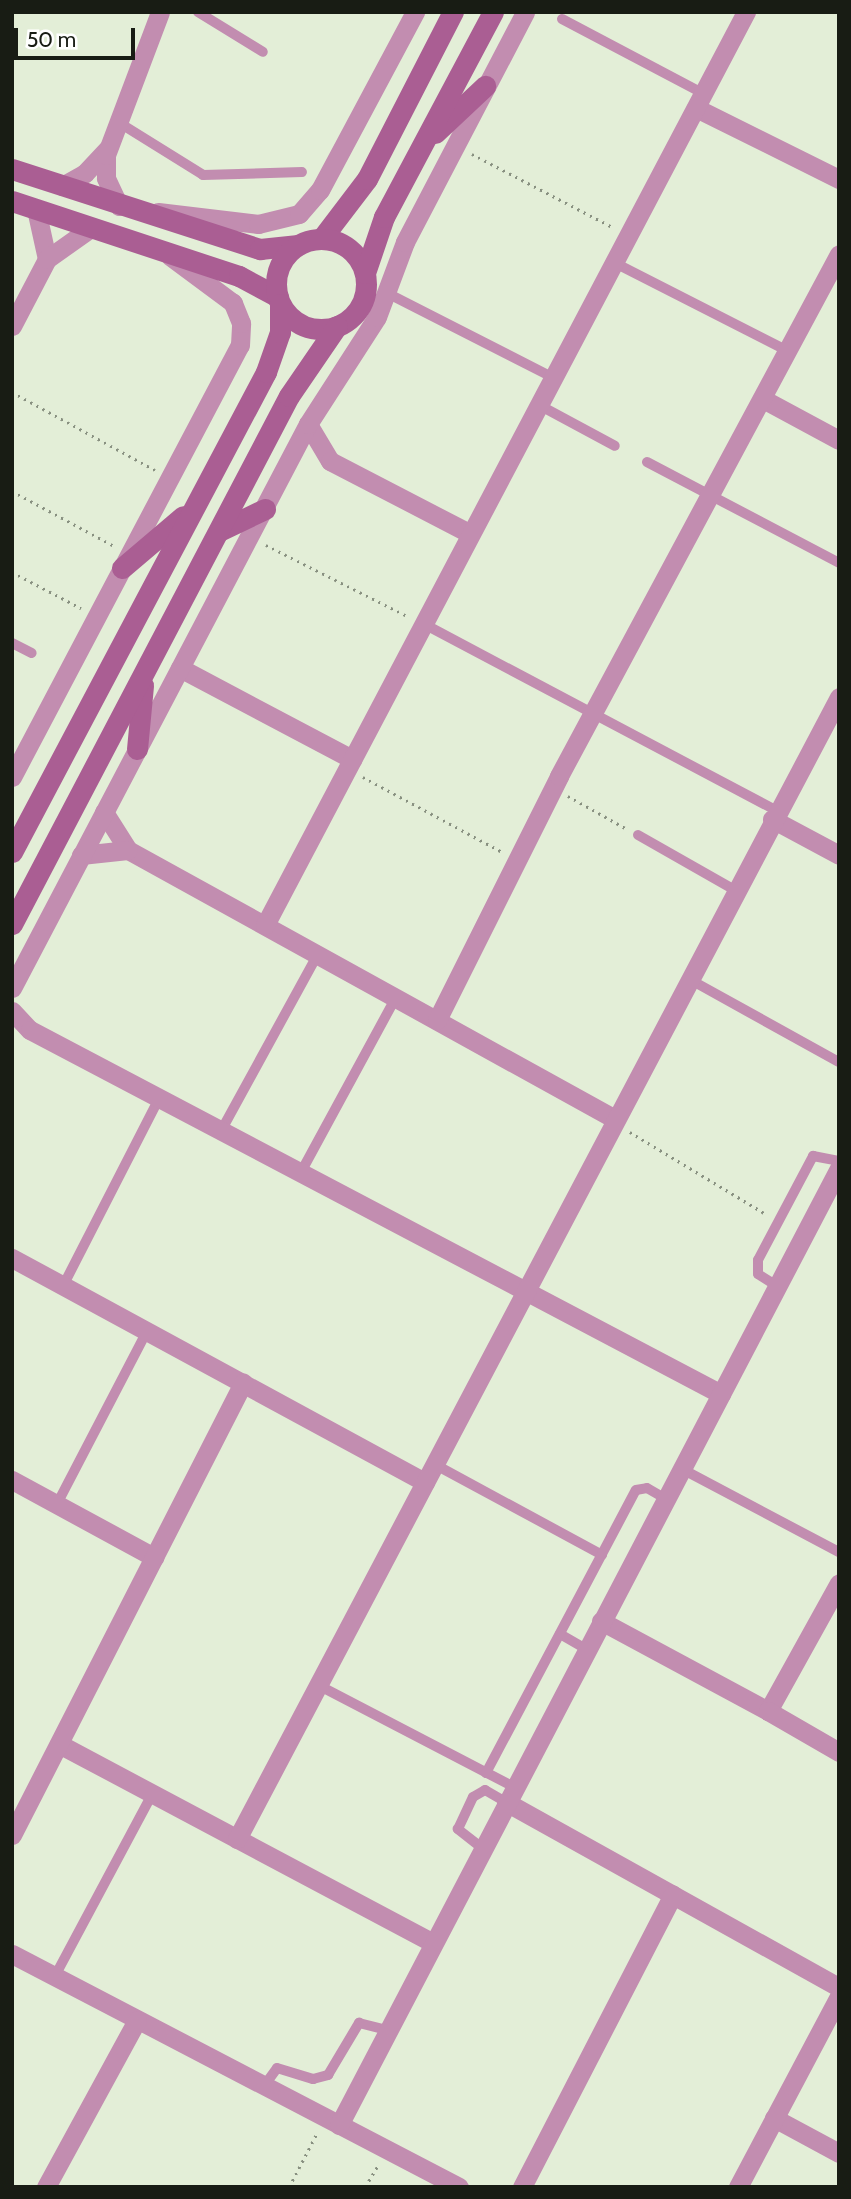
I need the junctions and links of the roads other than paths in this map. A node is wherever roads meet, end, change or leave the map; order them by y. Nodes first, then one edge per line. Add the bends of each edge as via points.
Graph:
1 (160, 12) edge
2 (198, 12) edge
3 (415, 12) edge
4 (432, 12) edge
5 (453, 12) edge
6 (493, 12) edge
7 (525, 12) edge
8 (746, 12) edge
9 (562, 19) dead end
10 (433, 48) junction
11 (263, 52) dead end
12 (485, 86) junction
13 (700, 101) junction
14 (117, 122) junction
15 (424, 144) junction
16 (107, 148) junction
17 (12, 169) edge
18 (303, 172) dead end
19 (839, 180) edge
20 (62, 186) junction
21 (12, 201) edge
22 (36, 209) junction
23 (128, 209) junction
24 (92, 227) junction
25 (322, 239) junction
26 (296, 245) junction
27 (161, 250) junction
28 (839, 254) edge
29 (47, 259) junction
30 (615, 263) junction
31 (365, 273) junction
32 (387, 293) junction
33 (279, 301) junction
34 (12, 326) edge
35 (337, 326) junction
36 (788, 351) junction
37 (554, 378) junction
38 (763, 399) junction
39 (540, 405) junction
40 (308, 424) junction
41 (839, 440) edge
42 (615, 446) dead end
43 (330, 461) junction
44 (648, 462) dead end
45 (288, 464) junction
46 (710, 495) junction
47 (193, 508) junction
48 (265, 509) junction
49 (219, 531) junction
50 (470, 533) junction
51 (126, 561) junction
52 (839, 563) edge
53 (424, 624) junction
54 (12, 643) edge
55 (32, 653) dead end
56 (180, 668) junction
57 (144, 673) junction
58 (839, 697) edge
59 (593, 714) junction
60 (137, 749) junction
61 (350, 764) junction
62 (12, 777) edge
63 (104, 812) junction
64 (775, 815) junction
65 (638, 835) road end
66 (128, 850) junction
67 (12, 852) edge
68 (81, 855) junction
69 (839, 855) edge
70 (735, 890) junction
71 (12, 924) edge
72 (265, 925) junction
73 (318, 954) junction
74 (688, 978) junction
75 (12, 988) edge
76 (396, 998) junction
77 (12, 1011) edge
78 (437, 1020) junction
79 (21, 1029) edge
80 (839, 1062) edge
81 (159, 1098) junction
82 (612, 1120) junction
83 (221, 1131) junction
84 (839, 1161) edge
85 (300, 1174) junction
86 (836, 1179) edge
87 (12, 1258) edge
88 (63, 1286) junction
89 (777, 1286) junction
90 (521, 1292) junction
91 (147, 1332) junction
92 (243, 1383) junction
93 (721, 1394) junction
94 (434, 1464) junction
95 (682, 1469) junction
96 (12, 1480) edge
97 (425, 1482) junction
98 (666, 1499) junction
99 (57, 1504) junction
100 (839, 1552) edge
101 (602, 1555) junction
102 (155, 1557) junction
103 (839, 1583) edge
104 (601, 1620) junction
105 (560, 1634) junction
106 (586, 1649) junction
107 (318, 1685) junction
108 (768, 1711) junction
109 (59, 1744) junction
110 (839, 1752) edge
111 (486, 1773) junction
112 (152, 1794) junction
113 (510, 1795) junction
114 (12, 1835) edge
115 (237, 1839) junction
116 (482, 1848) junction
117 (673, 1895) junction
118 (432, 1942) junction
119 (12, 1954) edge
120 (55, 1976) junction
121 (839, 1987) edge
122 (839, 1996) edge
123 (137, 2020) junction
124 (387, 2031) junction
125 (264, 2086) junction
126 (774, 2118) junction
127 (332, 2121) junction
128 (839, 2153) edge
129 (46, 2187) edge
130 (459, 2187) edge
131 (522, 2187) edge
132 (738, 2187) edge

1 - 14 street
2 - 11 lane
3 - 23 street via 320,190 299,214 258,224
4 - 10 main road
5 - 10 main road
6 - 15 main road
7 - 12 street
8 - 13 street
9 - 13 lane
10 - 25 main road via 367,179
12 - 15 main road
12 - 32 street via 405,242
13 - 19 street
13 - 30 street
14 - 16 street
14 - 18 lane via 203,175
15 - 31 main road via 384,217
16 - 20 street via 91,167
16 - 23 street via 106,178
17 - 20 main road
20 - 23 main road
21 - 22 main road
22 - 24 main road
22 - 29 street
23 - 26 main road via 260,249
24 - 27 main road
24 - 29 street
25 - 26 main road
25 - 31 main road via 344,245
26 - 33 main road via 276,274
27 - 33 main road via 250,280
27 - 51 street via 225,295 238,313 242,334
28 - 36 street
29 - 34 street
30 - 36 lane
30 - 37 street
31 - 35 main road via 364,299
32 - 37 lane
32 - 40 street
33 - 35 main road via 310,328
33 - 47 main road via 272,359
35 - 49 main road via 297,381
36 - 38 street
37 - 39 street
38 - 41 street
38 - 46 street
39 - 42 lane
39 - 50 street
40 - 43 street
40 - 45 street
43 - 45 street
43 - 50 street
44 - 46 lane
45 - 48 street
46 - 52 lane
46 - 59 street
47 - 51 main road
47 - 67 main road
48 - 49 main road
48 - 56 street
49 - 57 main road
50 - 53 street
51 - 62 street
53 - 59 lane
53 - 61 street
54 - 55 lane
56 - 60 street
56 - 61 street
57 - 60 main road
57 - 71 main road
58 - 64 street
59 - 64 lane
59 - 78 street
60 - 63 street
61 - 72 street
63 - 66 street
63 - 68 street
64 - 69 street
64 - 70 street
65 - 70 lane
66 - 68 street
66 - 72 street
68 - 75 street
70 - 74 street
72 - 73 street
73 - 76 street
73 - 83 lane
74 - 80 lane
74 - 82 street
76 - 78 street
76 - 85 lane
77 - 79 street
78 - 82 street
79 - 81 street
81 - 83 street
81 - 88 lane
82 - 90 street
83 - 85 street
84 - 89 lane via 813,1156 756,1264 758,1274
85 - 90 street
86 - 89 street
87 - 88 street
88 - 91 street
89 - 93 street
90 - 93 street
90 - 94 street
91 - 92 street
91 - 99 lane
92 - 97 street
92 - 102 street
93 - 95 street
94 - 97 street
94 - 101 lane
95 - 98 street
95 - 100 lane
96 - 99 street
97 - 107 street
98 - 101 lane via 647,1488 636,1490
98 - 104 street
99 - 102 street
101 - 105 lane
102 - 109 street
103 - 108 street
104 - 106 street
104 - 108 street
105 - 106 lane
105 - 111 lane
106 - 113 street
107 - 111 lane
107 - 115 street
108 - 110 street
109 - 112 street
109 - 114 street
111 - 113 lane
112 - 115 street
112 - 120 lane
113 - 116 street
113 - 116 lane via 485,1790 473,1797 458,1829
113 - 117 street
115 - 118 street
116 - 118 street
117 - 121 street
117 - 131 street
118 - 124 street
119 - 120 street
120 - 123 street
122 - 126 street
123 - 125 street
123 - 129 street
124 - 125 lane via 359,2023 323,2078 277,2068
124 - 127 street
125 - 127 street
126 - 128 street
126 - 132 street
127 - 130 street

